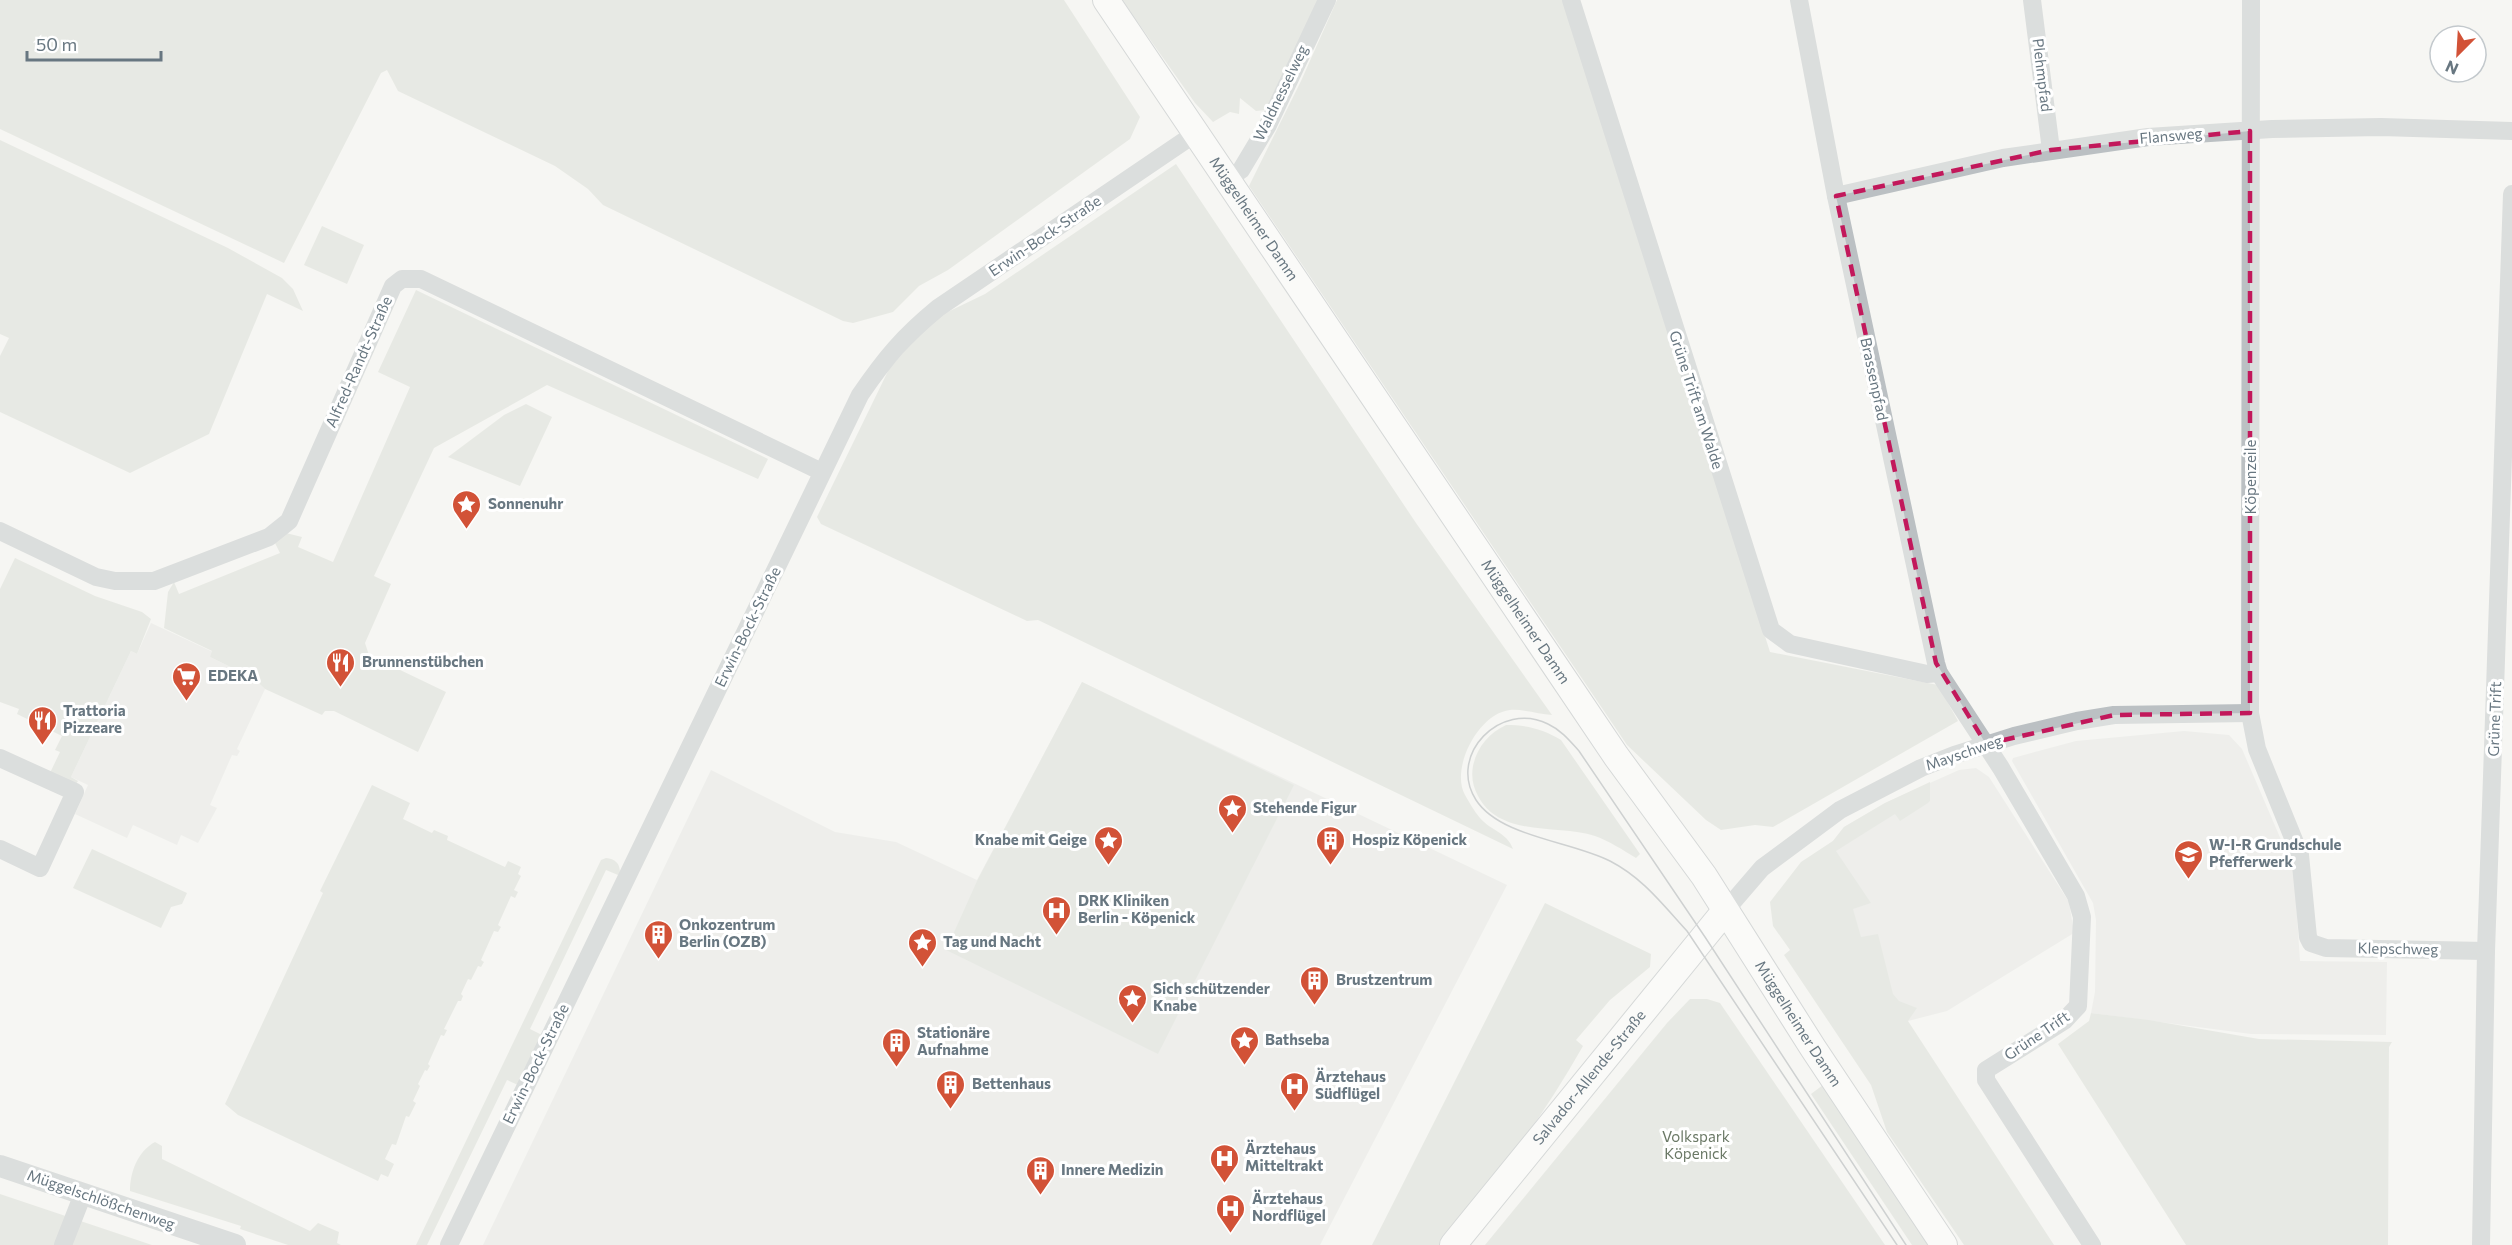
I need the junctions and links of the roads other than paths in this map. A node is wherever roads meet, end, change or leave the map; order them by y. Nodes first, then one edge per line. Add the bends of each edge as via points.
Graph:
1 (1106, 0) edge
2 (1327, 0) edge
3 (1571, 0) edge
4 (1799, 0) edge
5 (2032, 0) edge
6 (2251, 0) edge
7 (2250, 131) junction
8 (2512, 131) edge
9 (1196, 133) junction
10 (2051, 150) junction
11 (1227, 180) junction
12 (2512, 194) edge
13 (1836, 196) junction
14 (822, 472) junction
15 (0, 531) edge
16 (2505, 619) edge
17 (1939, 672) junction
18 (2250, 713) junction
19 (1986, 744) junction
20 (0, 758) edge
21 (0, 849) edge
22 (1725, 911) junction
23 (2311, 943) joint
24 (2487, 951) junction
25 (0, 1166) edge
26 (83, 1194) junction
27 (63, 1245) edge
28 (235, 1245) edge
29 (449, 1245) edge
30 (1453, 1245) edge
31 (1944, 1245) edge
32 (2092, 1245) edge
33 (2481, 1245) edge

1 - 9 main road, Müggelheimer Damm
2 - 11 street, Waldnesselweg via 1268,125 1241,170
3 - 17 street, Grüne Trift am Walde via 1771,630 1790,644 1927,674
4 - 13 street, Brassenpfad
5 - 10 street, Plehmpfad
6 - 7 street, Köpenzeile
7 - 8 street, Flansweg via 2381,127
7 - 10 street, Flansweg via 2148,137
7 - 18 street, Köpenzeile
9 - 11 main road, Müggelheimer Damm
9 - 14 street, Erwin-Bock-Straße via 938,308 908,333 884,359 860,395
10 - 13 street, Flansweg
11 - 22 main road, Müggelheimer Damm
12 - 16 street, Grüne Trift
13 - 17 street, Brassenpfad
14 - 15 street, Alfred-Randt-Straße via 421,279 402,279 393,286 289,521 269,537 154,581 115,581 96,577
14 - 29 street, Erwin-Bock-Straße
16 - 24 street, Grüne Trift
17 - 19 street, Brassenpfad
18 - 19 street, Mayschweg via 2114,715
18 - 23 street, Köpenzeile via 2257,749 2300,855
19 - 22 street, Mayschweg via 1921,768 1840,810 1762,868
19 - 32 street, Grüne Trift via 2076,896 2082,917 2082,941 2080,1000 2076,1010 1986,1070 1986,1080
20 - 21 street via 75,792 40,868
22 - 30 main road, Salvador-Allende-Straße
22 - 31 main road, Müggelheimer Damm
23 - 24 street, Klepschweg via 2326,948
24 - 33 street, Grüne Trift
25 - 26 street, Müggelschlößchenweg
26 - 27 street
26 - 28 street, Müggelschlößchenweg

